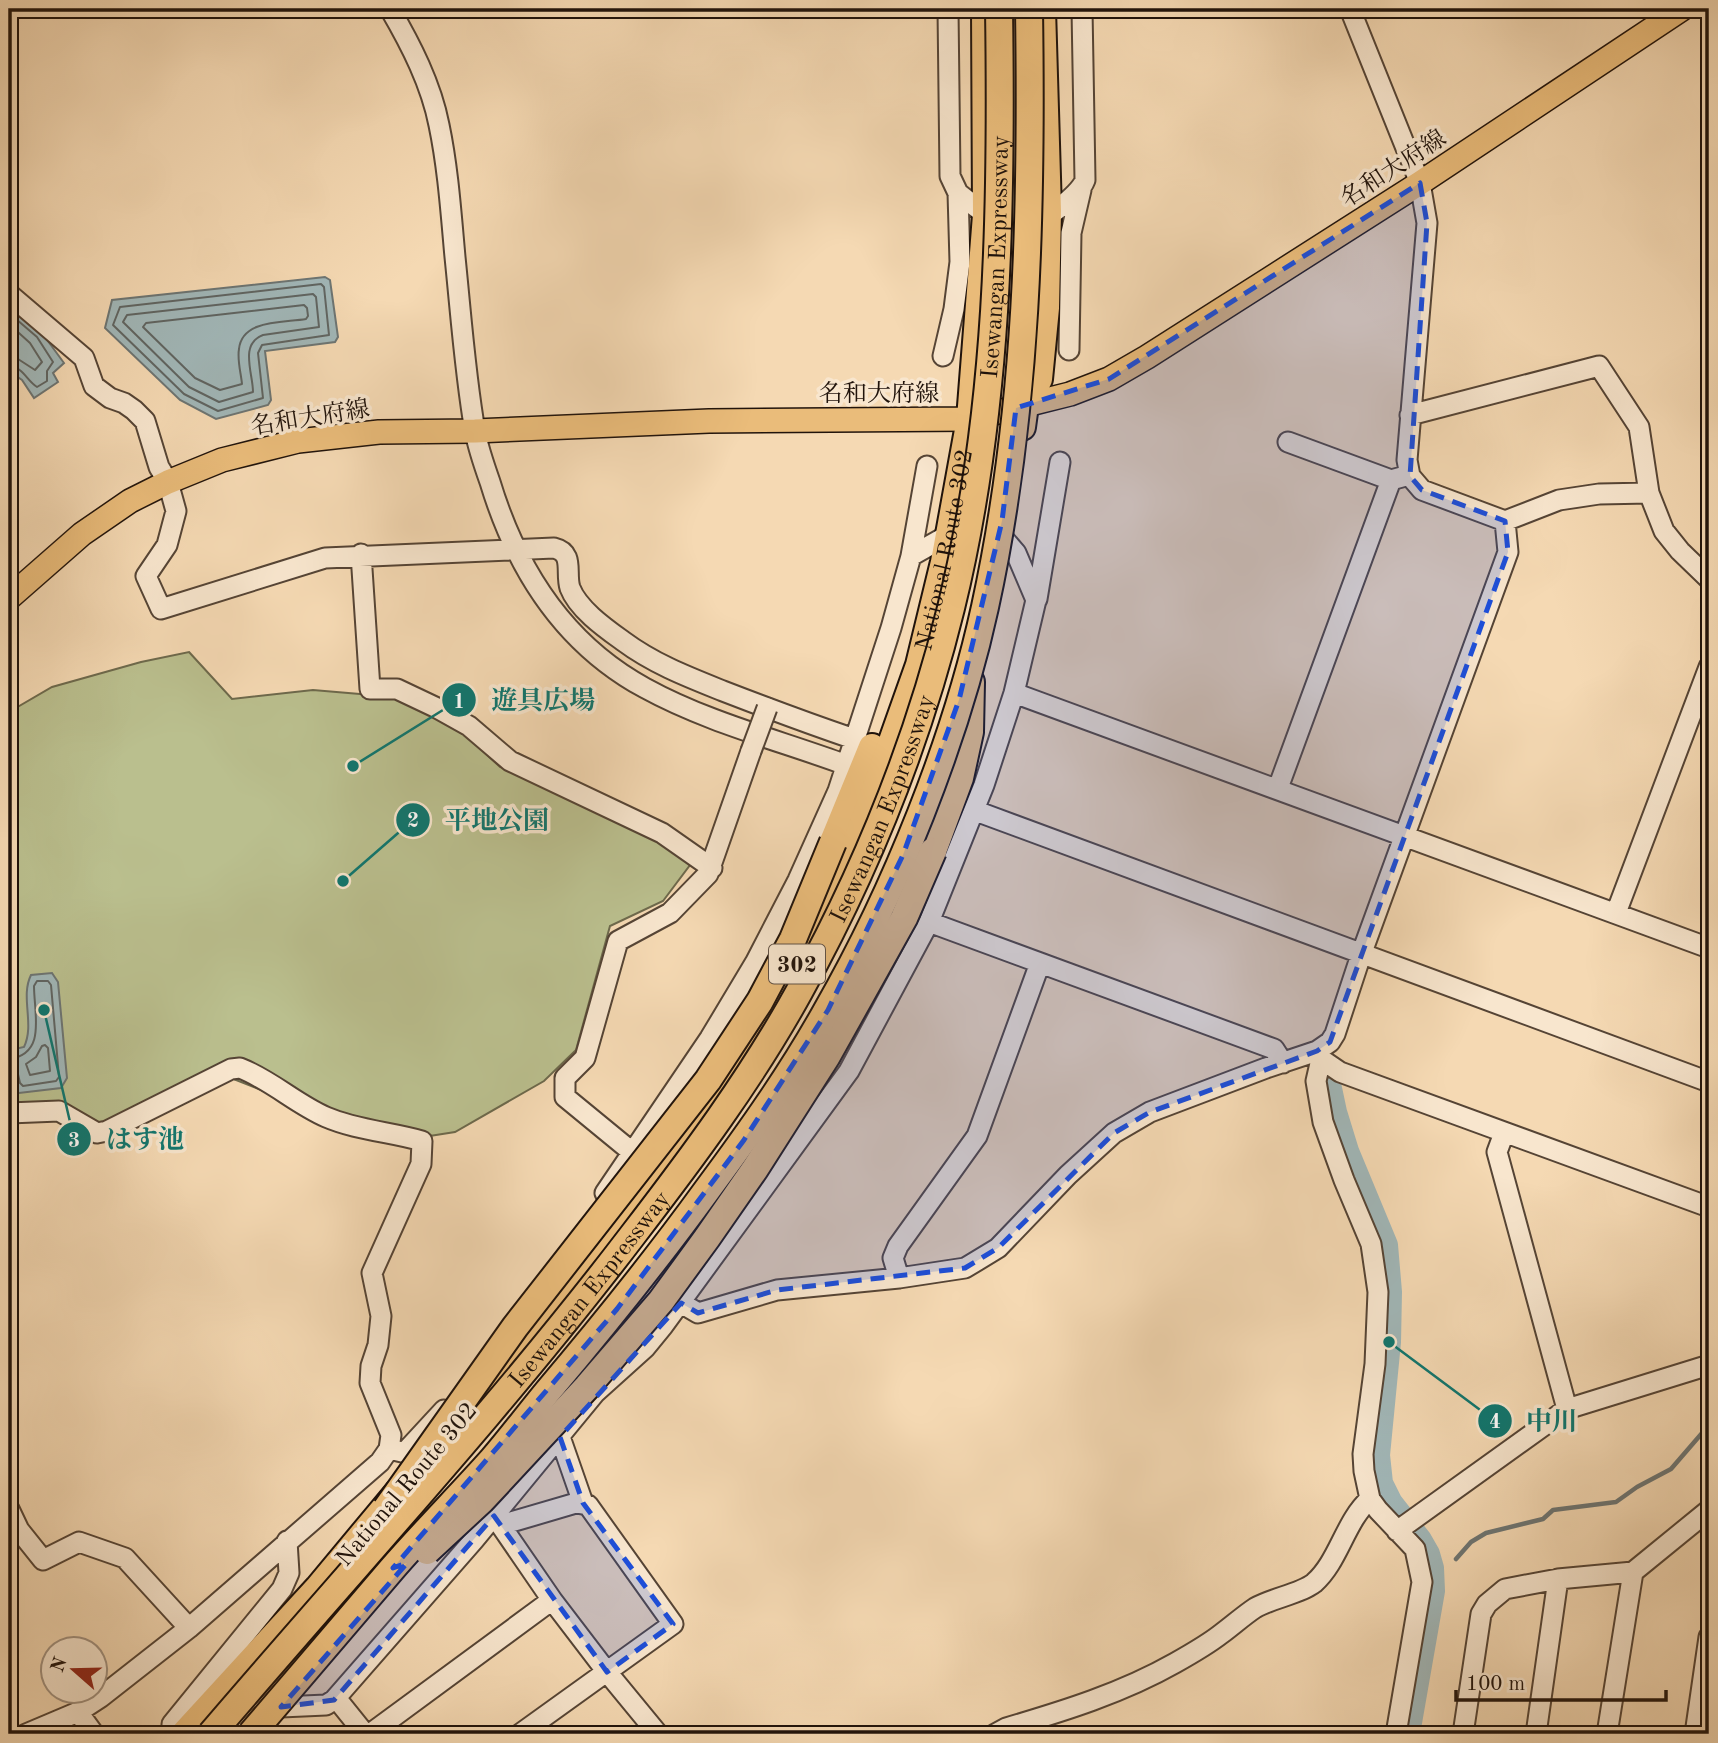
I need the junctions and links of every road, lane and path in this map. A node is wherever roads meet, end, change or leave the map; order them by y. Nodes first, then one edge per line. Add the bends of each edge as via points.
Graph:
1 (390, 9) edge
2 (948, 9) edge
3 (985, 9) edge
4 (999, 9) edge
5 (1029, 9) edge
6 (1042, 9) edge
7 (1082, 9) edge
8 (1350, 9) edge
9 (1682, 9) edge
10 (1420, 183) junction
11 (1081, 190) junction
12 (958, 193) junction
13 (986, 215) junction
14 (1047, 218) junction
15 (9, 293) edge
16 (1069, 350) dead end
17 (943, 356) dead end
18 (1025, 405) junction
19 (1410, 415) junction
20 (970, 419) junction
21 (475, 431) junction
22 (1288, 442) dead end
23 (1060, 462) dead end
24 (927, 466) dead end
25 (1400, 478) junction
26 (168, 482) junction
27 (1649, 494) junction
28 (1505, 522) junction
29 (950, 534) junction
30 (1004, 539) junction
31 (514, 548) junction
32 (361, 554) junction
33 (911, 556) junction
34 (1709, 579) edge
35 (9, 598) edge
36 (1037, 600) junction
37 (919, 665) junction
38 (1709, 667) edge
39 (971, 682) junction
40 (1014, 693) junction
41 (767, 708) junction
42 (854, 739) junction
43 (838, 762) dead end
44 (1278, 788) junction
45 (984, 814) dead end
46 (1407, 835) junction
47 (712, 868) junction
48 (1616, 913) junction
49 (929, 922) junction
50 (1709, 948) edge
51 (1361, 955) junction
52 (1040, 963) junction
53 (1319, 1055) junction
54 (1283, 1063) junction
55 (1709, 1082) edge
56 (9, 1113) edge
57 (1504, 1133) junction
58 (632, 1152) junction
59 (1709, 1207) edge
60 (899, 1278) junction
61 (681, 1303) junction
62 (1709, 1365) edge
63 (1567, 1409) junction
64 (560, 1437) junction
65 (389, 1449) junction
66 (1370, 1499) junction
67 (583, 1503) junction
68 (9, 1509) edge
69 (1709, 1510) edge
70 (498, 1520) junction
71 (1405, 1525) junction
72 (14, 1533) edge
73 (287, 1541) junction
74 (393, 1568) junction
75 (1633, 1572) junction
76 (1558, 1579) junction
77 (552, 1600) junction
78 (322, 1604) junction
79 (189, 1628) junction
80 (1709, 1637) edge
81 (607, 1672) junction
82 (336, 1698) junction
83 (281, 1707) junction
84 (78, 1712) junction
85 (178, 1729) edge
86 (26, 1734) edge
87 (94, 1734) edge
88 (212, 1734) edge
89 (251, 1734) edge
90 (258, 1734) edge
91 (368, 1734) edge
92 (520, 1734) edge
93 (658, 1734) edge
94 (995, 1734) edge
95 (1396, 1734) edge
96 (1463, 1734) edge
97 (1536, 1734) edge
98 (1607, 1734) edge
99 (1695, 1734) edge

1 - 21 street via 425,79 439,125
2 - 12 street via 950,176
3 - 13 highway, National Route 302 / 302
4 - 78 highway, Isewangan Expressway, bridge via 999,246 970,517 928,691 873,844 798,995 716,1125 506,1395
5 - 74 highway, Isewangan Expressway, bridge via 1029,241 1002,521 984,612 959,700 902,855 828,1010 744,1140 617,1309 492,1459
6 - 14 highway, National Route 302 / 302
7 - 11 street via 1085,180
8 - 10 street
9 - 10 main road, 名和大府線
10 - 18 main road, 名和大府線 via 1109,379
10 - 19 street via 1427,223
11 - 14 street
11 - 16 street via 1071,233
12 - 13 street
12 - 17 street via 960,262
13 - 20 highway, National Route 302 / 302
14 - 18 highway, National Route 302 / 302 via 1039,379
15 - 26 street via 84,358 94,386 141,415
18 - 20 main road, 名和大府線
18 - 30 highway, National Route 302 / 302
19 - 25 street via 1407,460
19 - 27 street via 1599,366 1639,427
20 - 21 main road, 名和大府線 via 709,421
20 - 29 highway, National Route 302 / 302
21 - 26 main road, 名和大府線 via 379,432 298,441 222,460
21 - 31 street
22 - 25 street
23 - 36 street
24 - 33 street
25 - 28 street
25 - 44 street
26 - 32 street via 176,512 173,528 146,576 161,609 325,558
26 - 35 main road, 名和大府線 via 107,515
27 - 28 street via 1559,500
27 - 34 street via 1664,531
28 - 46 street via 1508,552
29 - 33 street
29 - 37 highway, National Route 302 / 302
30 - 36 street via 1016,553
30 - 39 highway, National Route 302 / 302
31 - 32 street
31 - 41 street via 561,550 568,557 572,592 621,640 671,670
31 - 43 street via 568,628 601,659 642,687
32 - 47 street via 370,689 397,689 435,707 469,726 510,761 662,833
33 - 42 street
36 - 40 street
37 - 78 highway, bridge via 875,739 793,939 760,1002 643,1165 515,1326
37 - 85 highway, National Route 302 / 302 via 852,854 807,948 749,1042 602,1251 516,1356 318,1588
38 - 48 street
39 - 74 highway, bridge via 970,732 960,778 904,918 827,1056 755,1169 661,1301 587,1387 436,1545
39 - 83 highway, National Route 302 / 302 via 933,786 865,945 828,1016 752,1133 648,1275 534,1417
40 - 44 street
40 - 49 street via 984,785
41 - 42 street
41 - 47 street, bridge
42 - 58 street via 833,802 755,963
44 - 46 street
45 - 51 street
46 - 48 street
46 - 51 street
47 - 58 street via 670,913 618,941 585,1058 565,1078 565,1097
48 - 50 street
49 - 52 street
49 - 61 street via 849,1071
51 - 53 street via 1335,1034
51 - 55 street
52 - 54 street via 1274,1049
52 - 60 street via 977,1136 898,1246 893,1258
53 - 54 street
53 - 57 street via 1340,1072
53 - 66 street via 1317,1081 1323,1122 1371,1244 1378,1292 1375,1364 1363,1454
54 - 60 street via 1150,1112 1114,1133 998,1248 965,1268
56 - 65 street via 59,1111 97,1133 240,1068 323,1116 422,1141 421,1164 372,1273 381,1316 370,1383 391,1434
57 - 59 street
57 - 63 street via 1497,1152
58 - 65 street via 475,1366 469,1383 407,1450
60 - 61 street via 777,1290 698,1313
61 - 64 street via 645,1348 595,1393
62 - 63 street
63 - 71 street
64 - 67 street
64 - 70 street
65 - 73 street via 380,1462
66 - 71 street
66 - 94 street via 1311,1585 1252,1610 1174,1664 1084,1705
67 - 70 street
67 - 81 street via 673,1624
68 - 72 street
69 - 75 street
70 - 77 street
70 - 82 street
71 - 95 street via 1422,1583
72 - 79 street via 43,1560 79,1542 125,1558
73 - 79 street
73 - 85 street via 289,1573 282,1589
74 - 89 highway, Isewangan Expressway, bridge
75 - 76 street
75 - 98 street
76 - 96 street via 1505,1589 1487,1604 1481,1614
76 - 97 street
77 - 81 street
77 - 91 street
78 - 88 highway, Isewangan Expressway, bridge
79 - 84 street
80 - 99 street
81 - 92 street
81 - 93 street
82 - 83 street via 326,1705
82 - 91 street
83 - 90 highway, National Route 302 / 302
84 - 86 street
84 - 87 street

